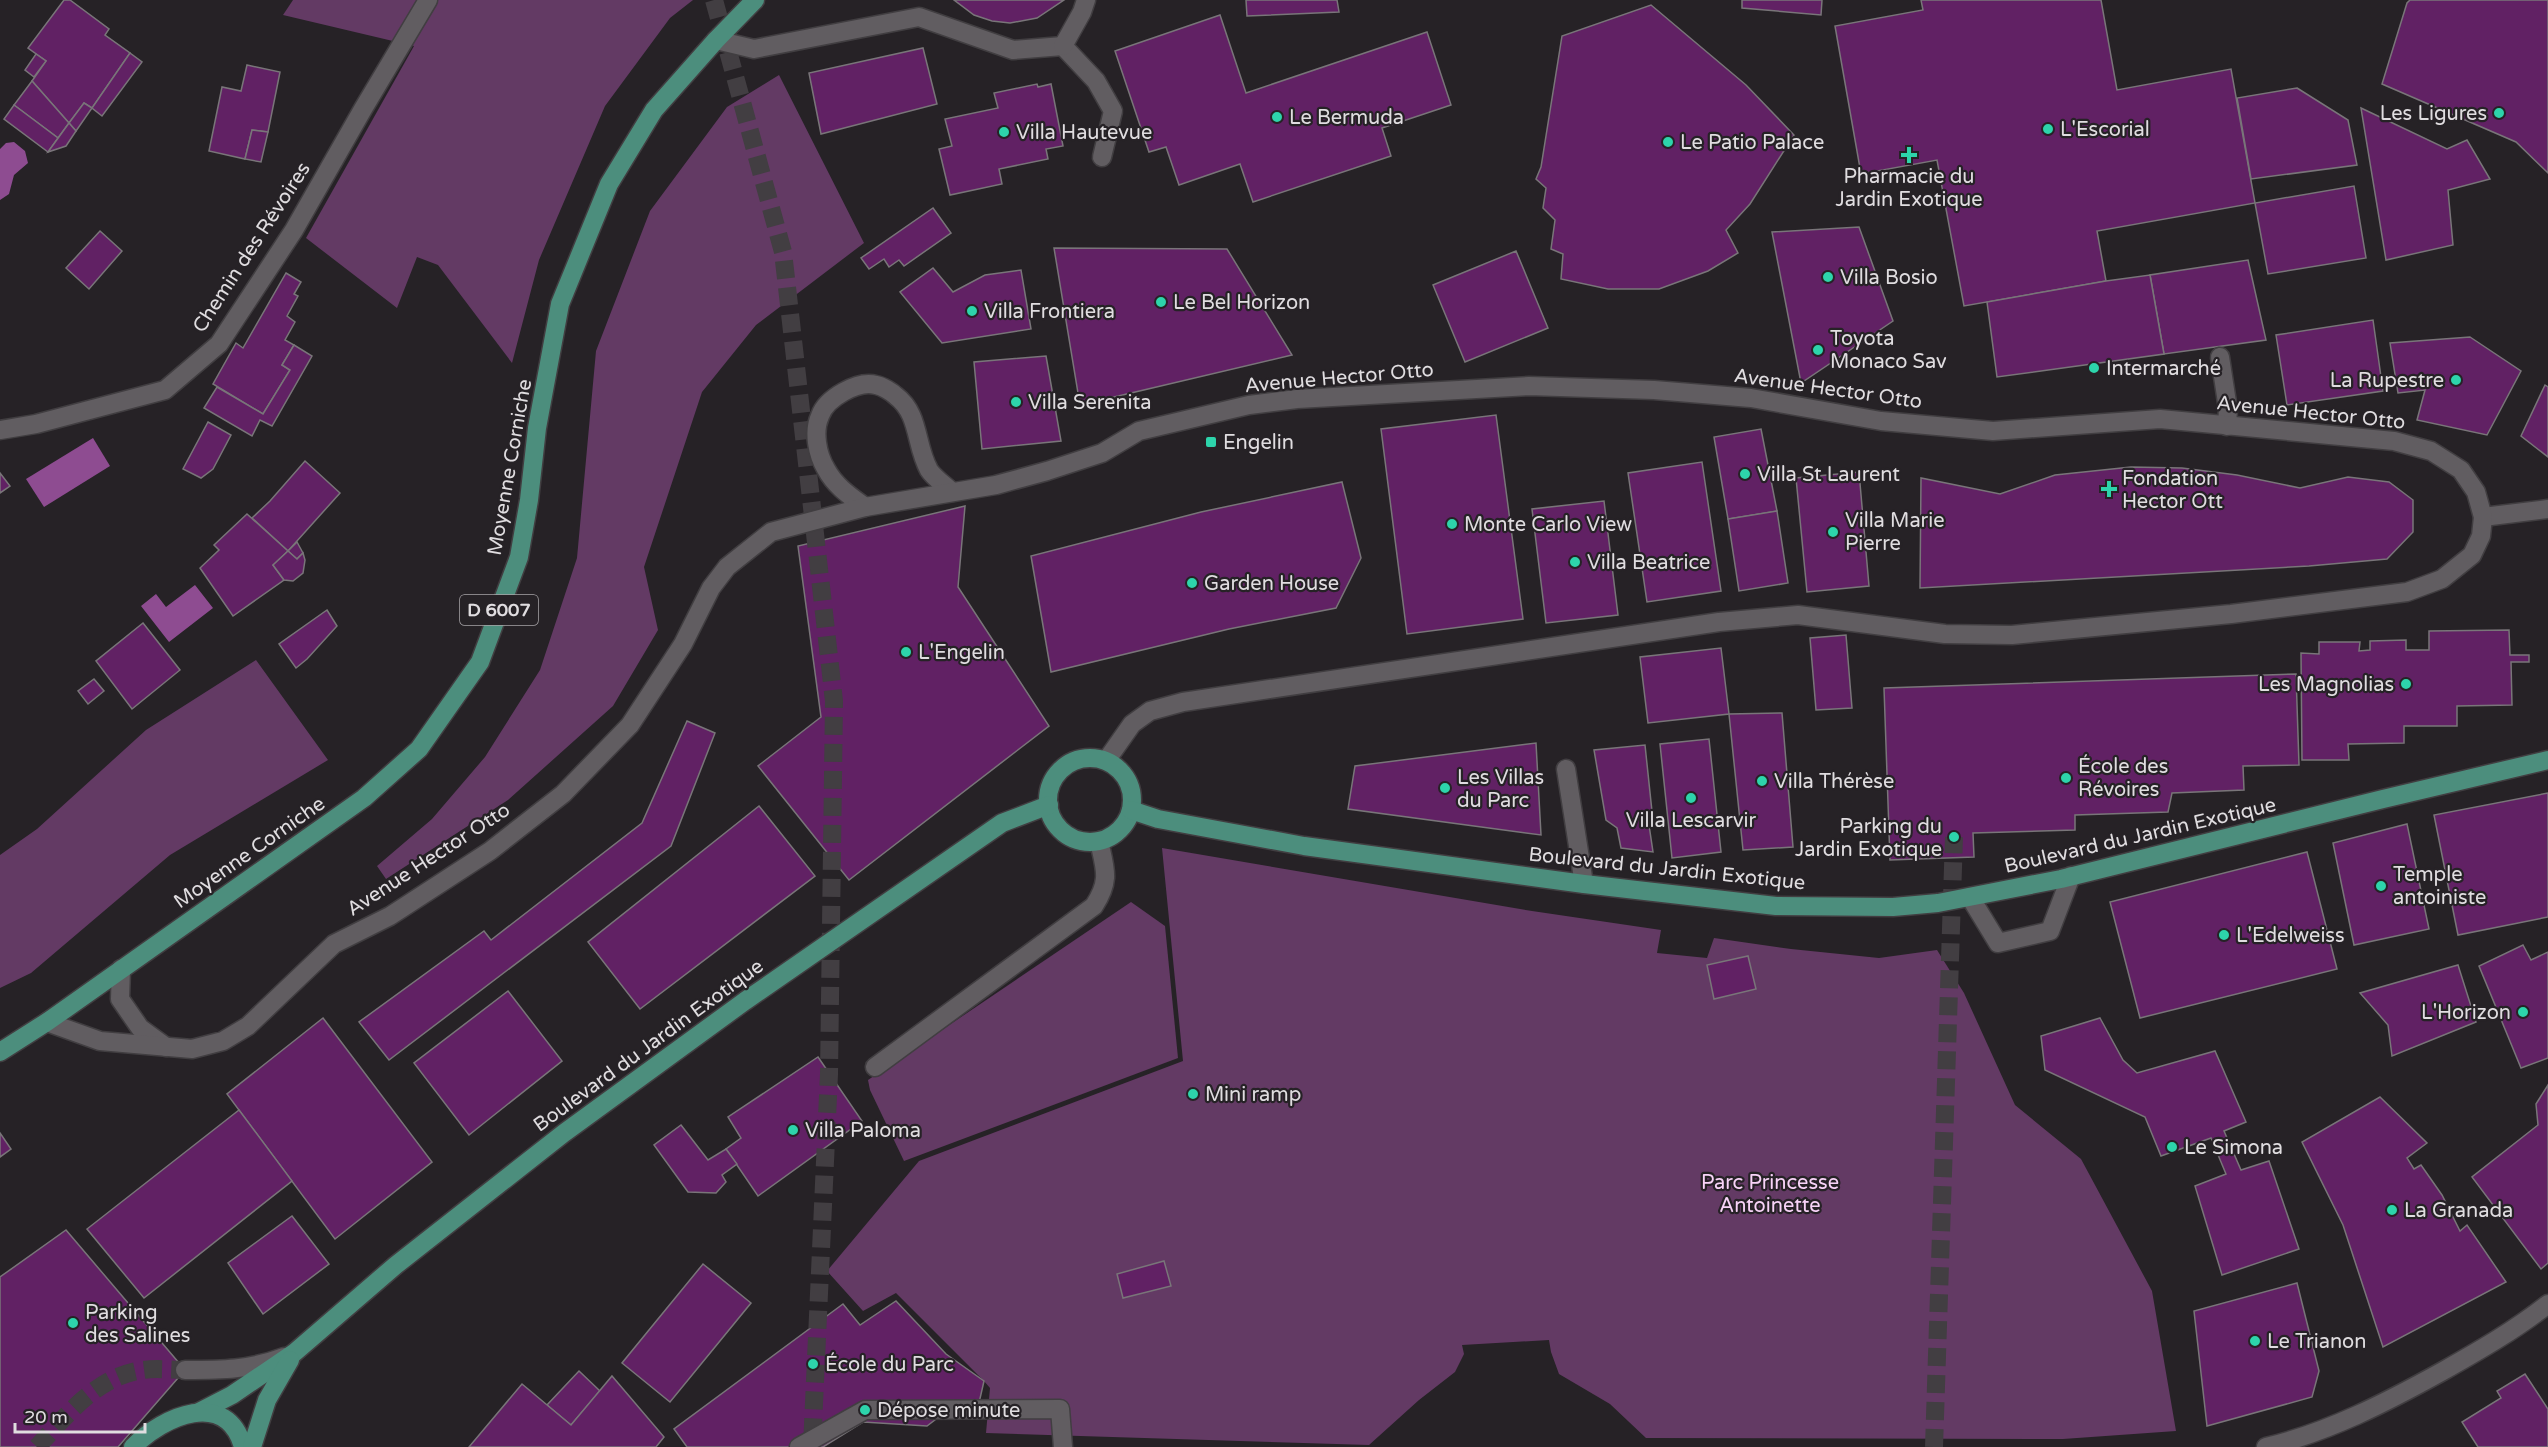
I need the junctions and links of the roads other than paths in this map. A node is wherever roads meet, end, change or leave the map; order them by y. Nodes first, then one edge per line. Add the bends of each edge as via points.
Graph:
1 (428, 0) edge
2 (755, 0) edge
3 (1086, 0) edge
4 (716, 40) junction
5 (1063, 45) junction
6 (1102, 157) dead end
7 (2220, 357) dead end
8 (2227, 426) junction
9 (0, 430) edge
10 (952, 492) junction
11 (865, 507) junction
12 (2548, 509) edge
13 (2483, 517) junction
14 (2548, 760) edge
15 (1106, 761) junction
16 (1566, 770) dead end
17 (1048, 805) junction
18 (1131, 810) junction
19 (1099, 841) junction
20 (2071, 876) junction
21 (1584, 884) junction
22 (1971, 897) junction
23 (121, 969) junction
24 (47, 1022) junction
25 (166, 1047) junction
26 (0, 1053) edge
27 (875, 1067) dead end
28 (2548, 1304) edge
29 (294, 1353) junction
30 (185, 1370) tunnel mouth
31 (199, 1412) junction
32 (134, 1447) edge
33 (243, 1447) edge
34 (252, 1447) edge
35 (799, 1447) edge
36 (1063, 1447) edge
37 (2266, 1447) edge

1 - 9 street, Chemin des Révoires via 294,230 219,344 165,390
2 - 4 main road, Moyenne Corniche / D 6007
3 - 5 street
4 - 5 street via 754,49 919,17 1013,50
4 - 23 main road, Moyenne Corniche / D 6007 via 654,110 609,184 560,304 519,557 480,662 419,749 364,798
5 - 6 street via 1096,81 1113,111
7 - 8 street
8 - 10 street, Avenue Hector Otto via 2160,419 1993,431 1881,421 1751,398 1654,390 1517,386 1249,405 1139,431 1102,453 1047,471
8 - 13 street, Avenue Hector Otto via 2394,441 2431,451 2461,470 2476,492
10 - 11 street, Avenue Hector Otto
10 - 11 street via 930,471 909,408 876,384 850,388 829,402 816,429 825,468 839,487
11 - 25 street, Avenue Hector Otto via 771,532 727,567 630,725 562,794 490,851 390,916 334,944 248,1026 223,1041 192,1049
12 - 13 street
13 - 15 street via 2481,536 2472,555 2442,579 2408,592 2012,635 1945,634 1798,615 1719,622 1183,702 1150,711 1132,724
14 - 20 main road, Boulevard du Jardin Exotique
15 - 17 main road via 1082,758 1070,763 1052,780
15 - 18 main road via 1125,775 1132,798
16 - 21 street
17 - 19 main road via 1052,818 1072,838
17 - 29 main road, Boulevard du Jardin Exotique via 1002,823 678,1050 470,1205
18 - 19 main road via 1120,830
18 - 21 main road, Boulevard du Jardin Exotique via 1158,819 1304,846
19 - 27 street via 1105,869 1104,890 1094,906
20 - 22 main road, Boulevard du Jardin Exotique
20 - 22 street via 2050,931 1998,943
21 - 22 main road, Boulevard du Jardin Exotique via 1776,906 1893,907
23 - 24 main road, Moyenne Corniche / D 6007
23 - 25 street via 120,999 140,1028
24 - 25 street, Avenue Hector Otto via 100,1041
24 - 26 main road, Moyenne Corniche / D 6007
28 - 37 street via 2512,1332 2390,1401
29 - 30 street via 234,1370
29 - 31 main road, Boulevard du Jardin Exotique
29 - 34 main road, Boulevard du Jardin Exotique via 267,1400
31 - 32 main road, Boulevard du Jardin Exotique via 177,1416 156,1426
31 - 33 main road via 216,1415 230,1424 241,1437
35 - 36 street via 866,1410 1060,1409

